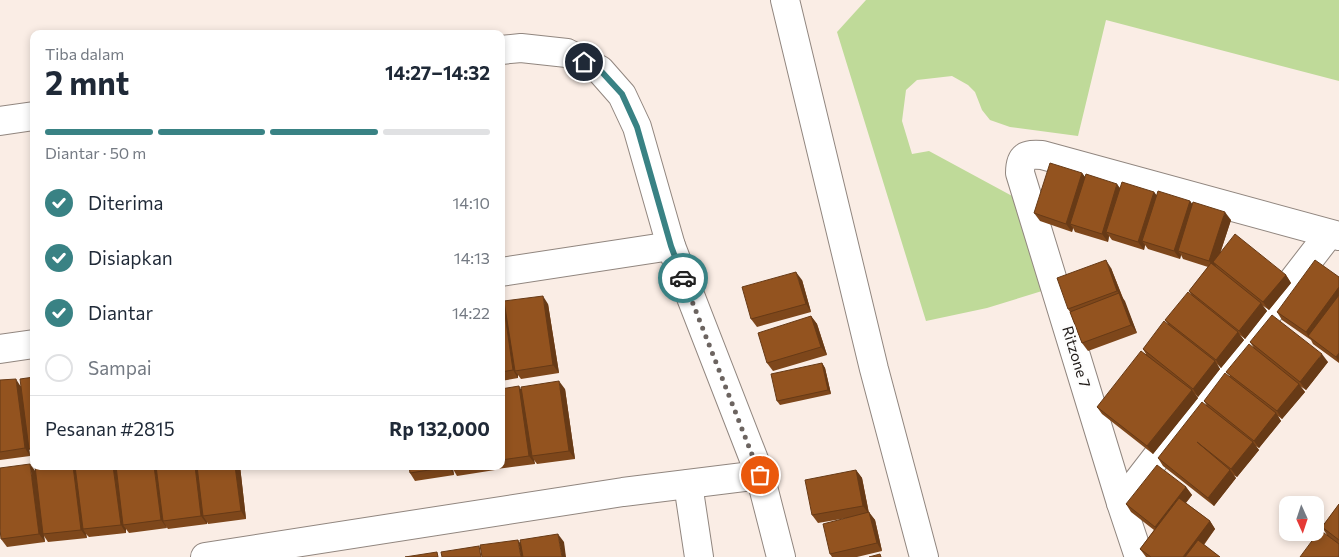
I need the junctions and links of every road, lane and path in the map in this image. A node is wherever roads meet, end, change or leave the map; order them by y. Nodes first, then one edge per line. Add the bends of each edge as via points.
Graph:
1 (785, 0) edge
2 (505, 50) edge
3 (30, 117) edge
4 (0, 121) edge
5 (1334, 235) edge
6 (671, 246) junction
7 (505, 271) edge
8 (30, 345) edge
9 (0, 349) edge
10 (760, 475) junction
11 (688, 484) junction
12 (1121, 503) junction
13 (205, 557) edge
14 (699, 557) edge
15 (781, 557) edge
16 (924, 557) edge
17 (1140, 557) edge

1 - 16 street via 874,369
2 - 6 street via 567,53 600,70 622,94 637,127
3 - 4 street
5 - 12 street
5 - 12 street, Ritzone 7 via 1042,155 1023,157 1020,173
6 - 7 street
6 - 10 street
8 - 9 street
10 - 11 street
10 - 15 street
11 - 13 street
11 - 14 street
12 - 17 street, Ritzone 7

